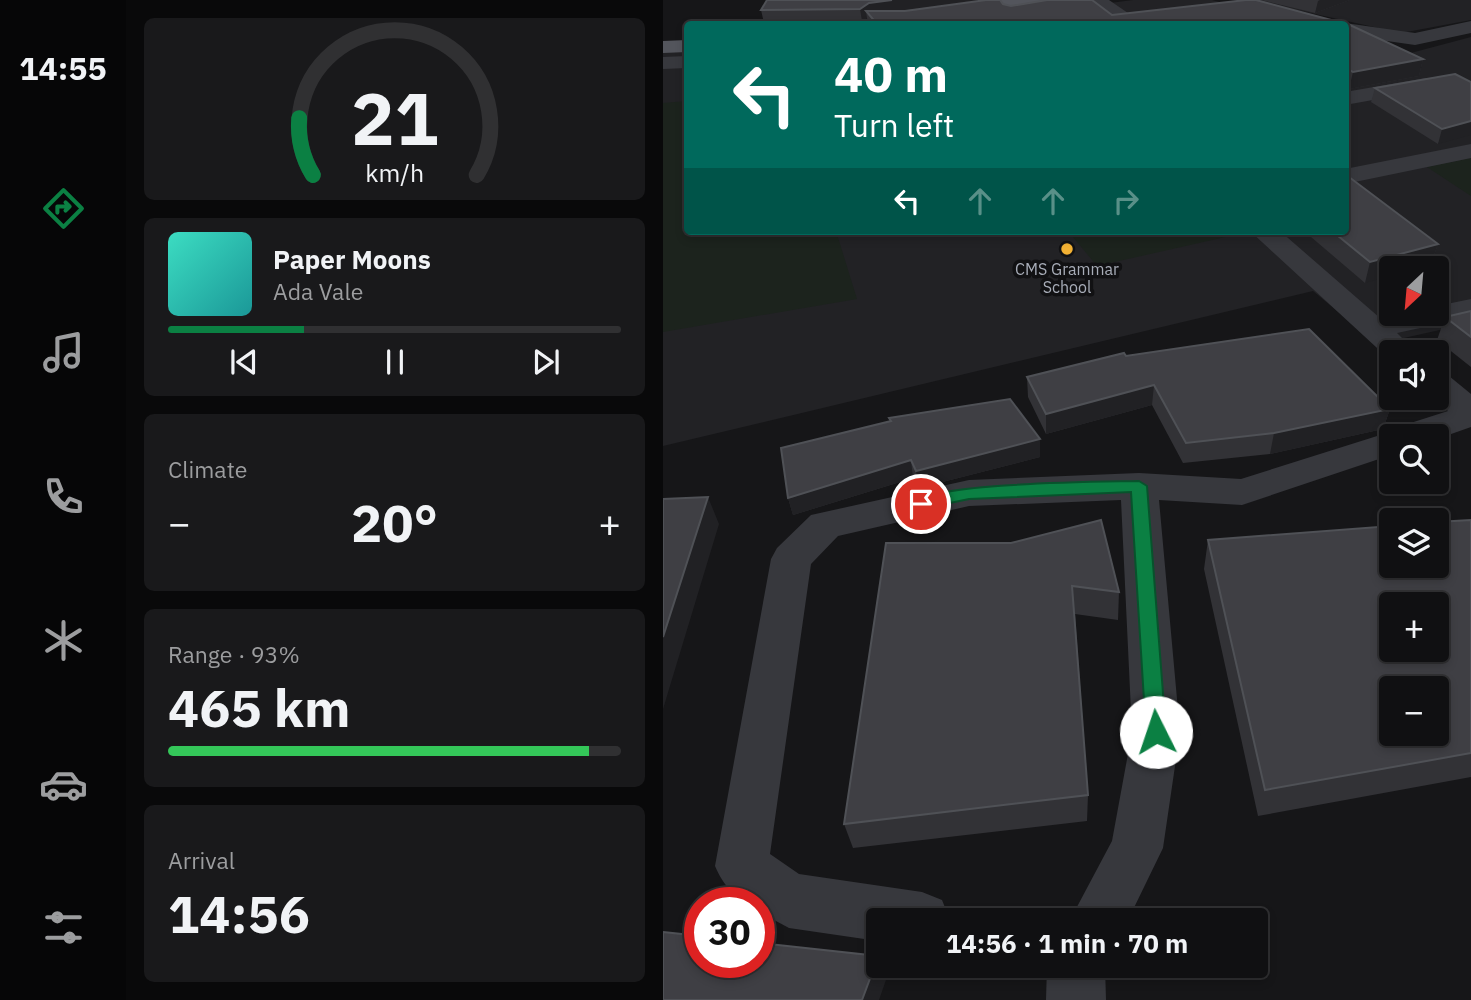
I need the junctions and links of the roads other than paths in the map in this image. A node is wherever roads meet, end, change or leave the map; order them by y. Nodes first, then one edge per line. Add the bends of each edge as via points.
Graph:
1 (1097, 0) edge
2 (1081, 1) edge
3 (1043, 3) edge
4 (896, 21) edge
5 (951, 21) edge
6 (1104, 21) edge
7 (1129, 21) edge
8 (1471, 27) edge
9 (1349, 30) edge
10 (684, 38) edge
11 (663, 39) edge
12 (684, 46) edge
13 (663, 47) edge
14 (684, 62) edge
15 (663, 63) edge
16 (1449, 79) edge
17 (1349, 98) edge
18 (1471, 151) edge
19 (1357, 175) edge
20 (1269, 235) edge
21 (1471, 307) edge
22 (1376, 328) junction
23 (1388, 340) edge
24 (1449, 394) edge
25 (1471, 413) edge
26 (1441, 424) edge
27 (1379, 446) edge
28 (1139, 486) junction
29 (1104, 908) edge
30 (866, 912) edge
31 (1076, 978) edge
32 (1076, 1000) edge

1 - 7 street
2 - 6 street
3 - 4 main road
3 - 5 main road
8 - 9 street via 1415,38
10 - 11 main road
12 - 13 main road
14 - 15 street
16 - 17 street
18 - 19 street
20 - 22 street
21 - 22 street
22 - 23 street
24 - 25 street
25 - 26 street
27 - 28 street via 1242,492
28 - 29 street via 1156,732 1137,848
28 - 30 street via 969,493 825,525 791,559 742,866 789,900
31 - 32 street

